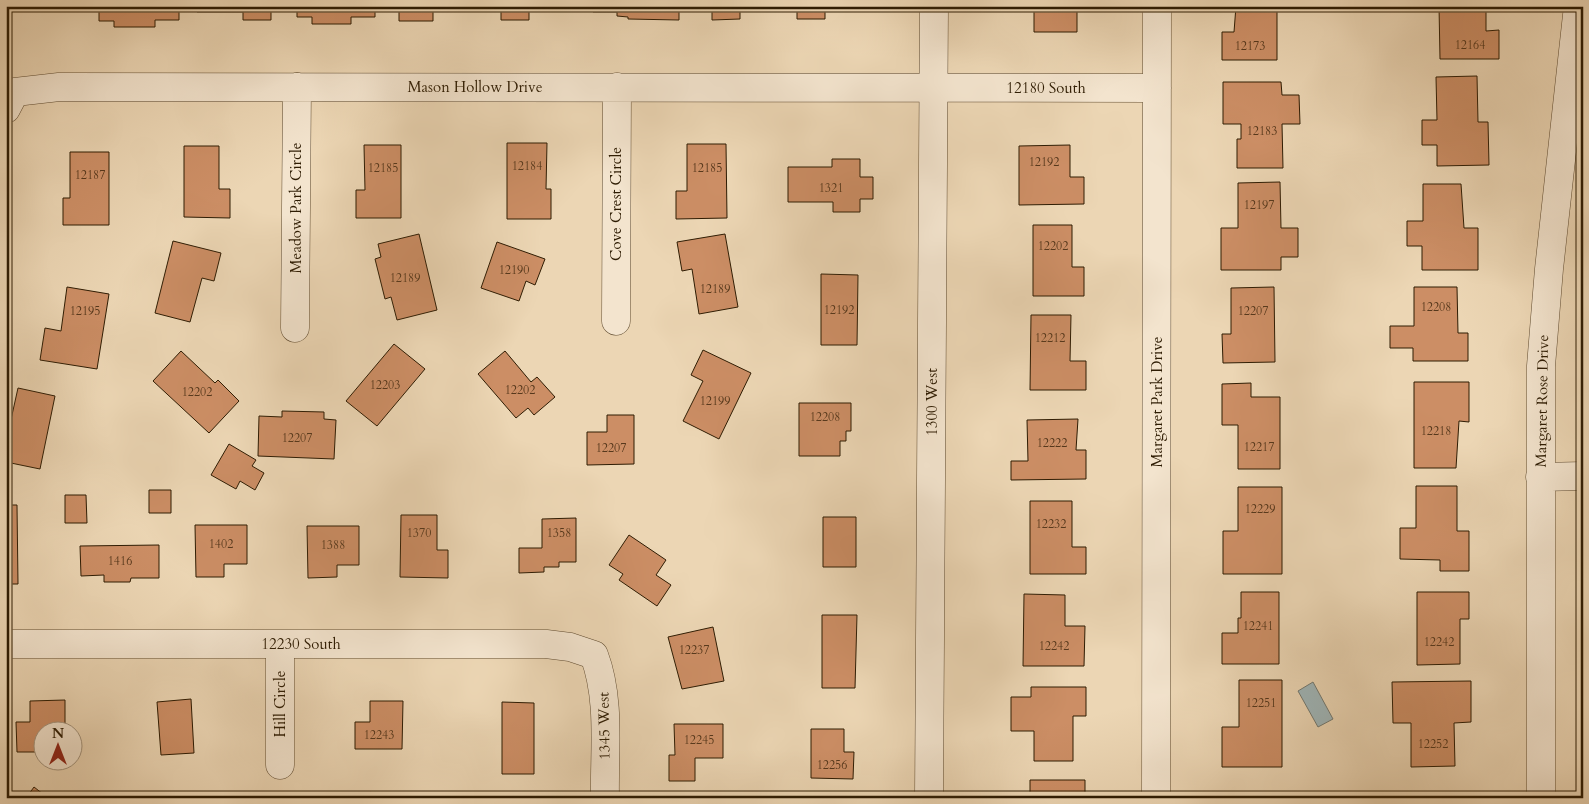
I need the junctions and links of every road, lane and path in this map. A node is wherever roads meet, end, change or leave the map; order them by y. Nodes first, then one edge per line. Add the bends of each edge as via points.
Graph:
1 (934, 6) edge
2 (1157, 6) edge
3 (1578, 6) edge
4 (297, 87) junction
5 (616, 87) junction
6 (935, 88) junction
7 (1157, 88) junction
8 (11, 101) edge
9 (616, 321) dead end
10 (295, 328) dead end
11 (1583, 476) edge
12 (1540, 477) junction
13 (6, 644) edge
14 (280, 644) junction
15 (594, 655) joint
16 (280, 765) dead end
17 (605, 798) edge
18 (929, 798) edge
19 (1156, 798) edge
20 (1541, 798) edge

1 - 6 street, 1300 West
2 - 7 street, Margaret Park Drive
3 - 12 street, Margaret Rose Drive via 1544,318
4 - 5 street, Mason Hollow Drive
4 - 8 street, Mason Hollow Drive via 59,87
4 - 10 street, Meadow Park Circle
5 - 6 street, Mason Hollow Drive
5 - 9 street, Cove Crest Circle
6 - 7 street, 12180 South
6 - 18 street, 1300 West
7 - 19 street, Margaret Park Drive
11 - 12 street
12 - 20 street, Margaret Rose Drive
13 - 14 street, 12230 South
14 - 15 street, 12230 South via 546,644
14 - 16 street, Hill Circle
15 - 17 street, 1345 West via 604,694

